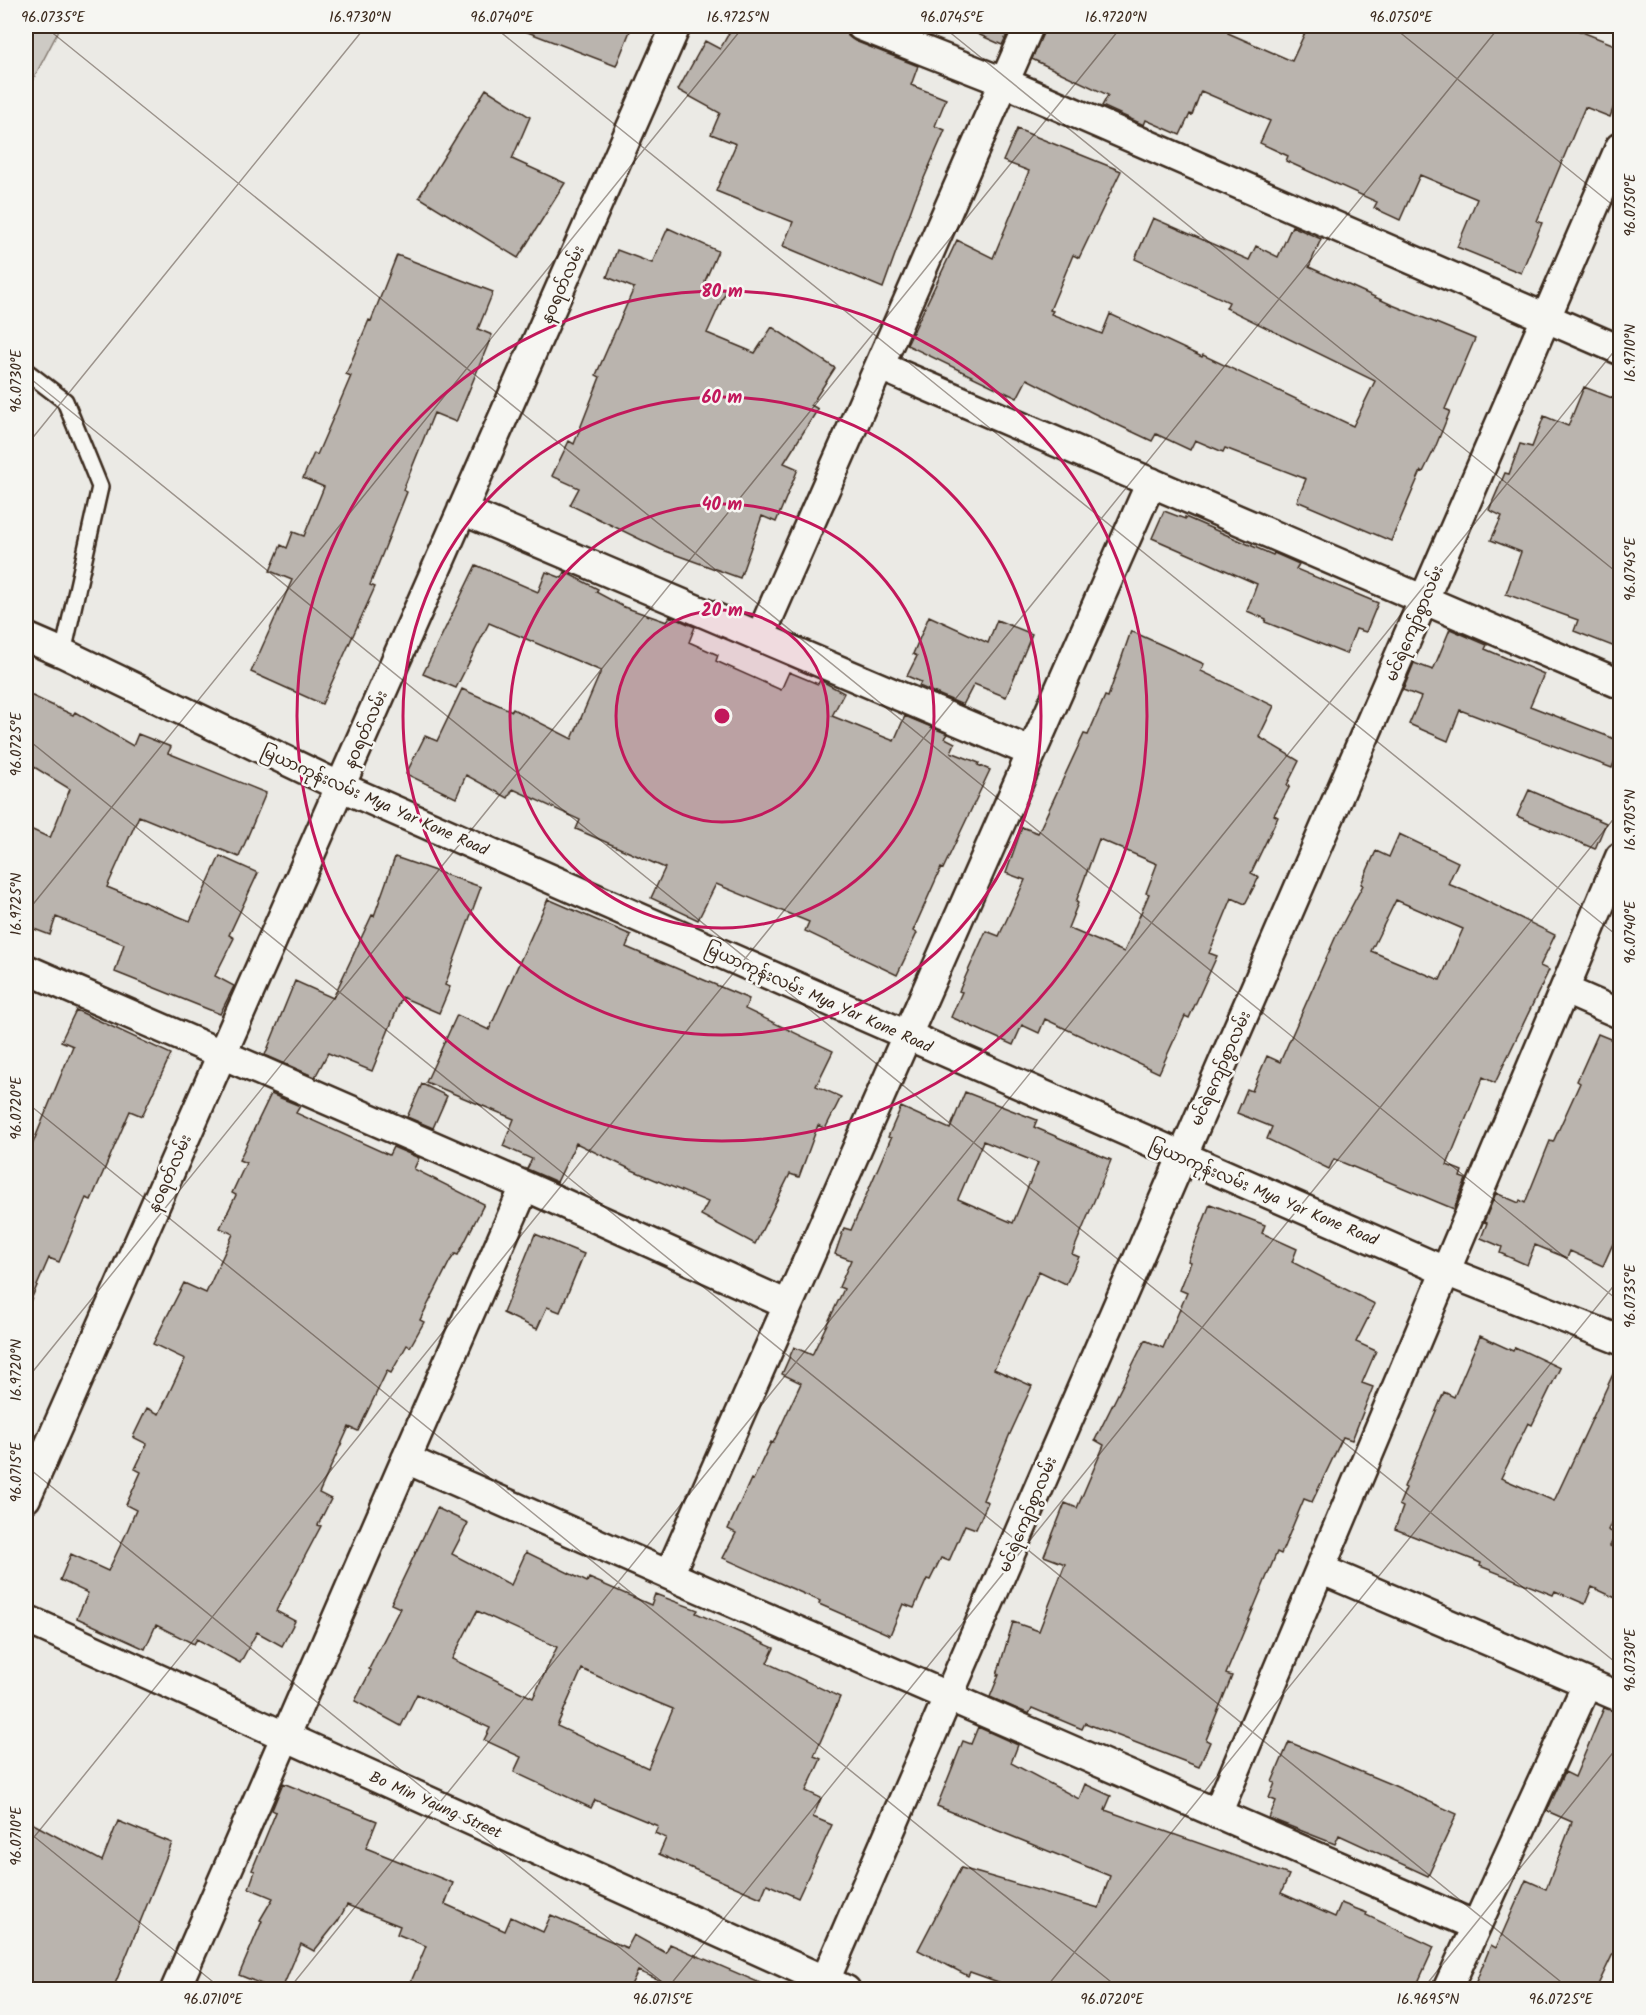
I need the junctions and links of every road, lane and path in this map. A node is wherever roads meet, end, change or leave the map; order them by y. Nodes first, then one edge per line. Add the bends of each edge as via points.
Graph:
1 (676, 26) edge
2 (861, 26) edge
3 (1029, 26) edge
4 (1004, 82) junction
5 (1620, 147) edge
6 (1546, 317) junction
7 (1620, 350) edge
8 (880, 366) junction
9 (26, 371) edge
10 (1151, 482) junction
11 (462, 510) junction
12 (1424, 600) junction
13 (26, 637) edge
14 (760, 637) junction
15 (63, 653) junction
16 (1620, 684) edge
17 (1031, 752) junction
18 (339, 786) junction
19 (1620, 857) edge
20 (26, 969) edge
21 (1564, 990) junction
22 (1620, 1014) edge
23 (906, 1035) junction
24 (221, 1055) junction
25 (1182, 1156) junction
26 (525, 1186) junction
27 (1445, 1270) junction
28 (788, 1305) junction
29 (1620, 1340) edge
30 (406, 1459) junction
31 (26, 1498) edge
32 (1320, 1569) junction
33 (669, 1575) junction
34 (26, 1619) edge
35 (1587, 1684) junction
36 (948, 1696) junction
37 (1620, 1697) edge
38 (286, 1736) junction
39 (1217, 1814) junction
40 (1476, 1926) junction
41 (831, 1986) edge
42 (175, 1989) edge
43 (1447, 1989) edge

1 - 11 street, နဝရတ်လမ်း
2 - 4 street
3 - 4 street
4 - 6 street
4 - 8 street
5 - 6 street, မင်ရဲကျော်စွာလမ်း
6 - 7 street
6 - 12 street, မင်ရဲကျော်စွာလမ်း
8 - 10 street
8 - 14 street
9 - 15 lane via 65,401 100,487
10 - 12 street
10 - 17 street
11 - 14 street
11 - 18 street, နဝရတ်လမ်း
12 - 16 street
12 - 25 street, မင်ရဲကျော်စွာလမ်း
13 - 15 street, မြယာကုန်းလမ်း Mya Yar Kone Road
14 - 17 street
15 - 18 street, မြယာကုန်းလမ်း Mya Yar Kone Road
17 - 23 street
18 - 23 street, မြယာကုန်းလမ်း Mya Yar Kone Road
18 - 24 street, နဝရတ်လမ်း
19 - 21 street
20 - 24 street
21 - 22 street
21 - 27 street
23 - 25 street, မြယာကုန်းလမ်း Mya Yar Kone Road
23 - 28 street
24 - 26 street
24 - 31 street, နဝရတ်လမ်း
25 - 27 street, မြယာကုန်းလမ်း Mya Yar Kone Road
25 - 36 street, မင်ရဲကျော်စွာလမ်း
26 - 28 street
26 - 30 street
27 - 29 street, မြယာကုန်းလမ်း Mya Yar Kone Road
27 - 32 street
28 - 33 street
30 - 33 street
30 - 38 street
32 - 35 street
32 - 39 street
33 - 36 street
34 - 38 street, Bo Min Yaung Street
35 - 37 street
35 - 40 street
36 - 39 street
36 - 41 street, မင်ရဲကျော်စွာလမ်း
38 - 41 street, Bo Min Yaung Street
38 - 42 street
39 - 40 street
40 - 43 street

